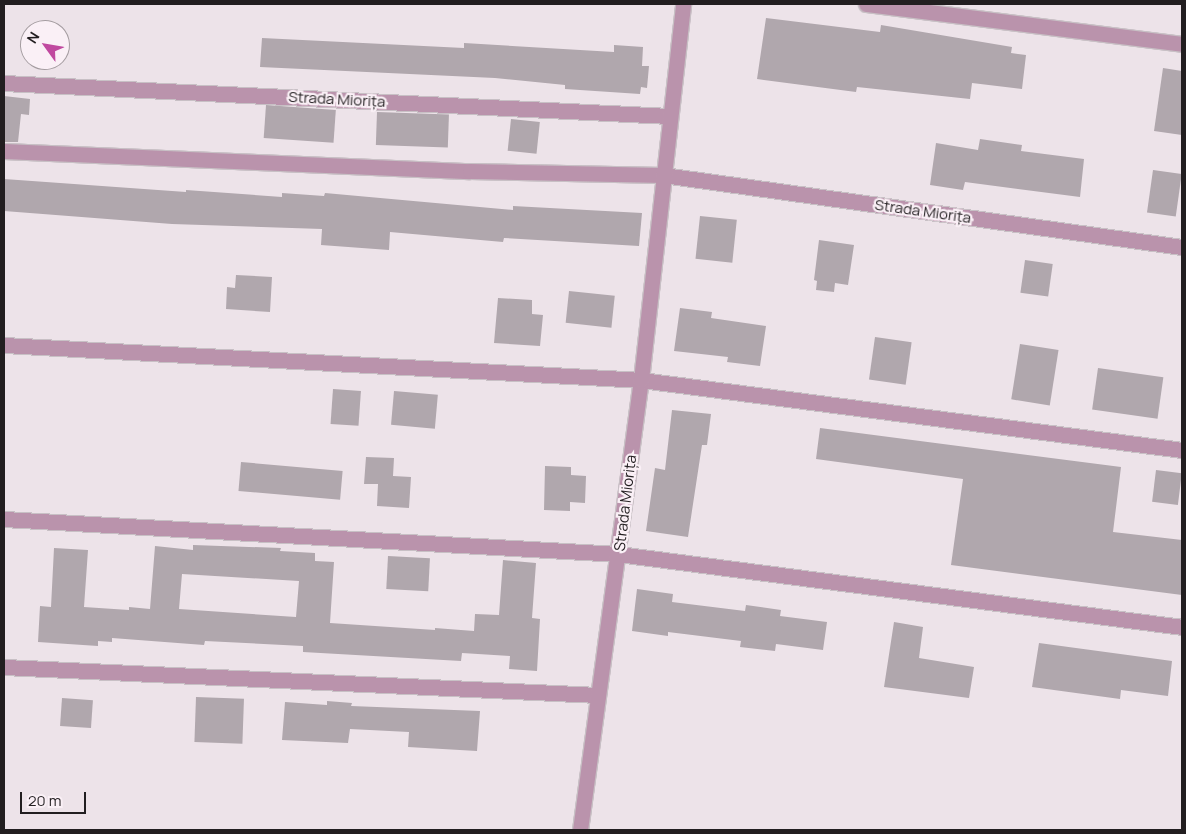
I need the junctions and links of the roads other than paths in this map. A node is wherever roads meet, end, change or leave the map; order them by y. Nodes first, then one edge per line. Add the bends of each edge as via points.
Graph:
1 (684, 4) edge
2 (866, 4) edge
3 (1182, 44) edge
4 (4, 83) edge
5 (670, 116) junction
6 (4, 151) edge
7 (663, 175) junction
8 (1182, 247) edge
9 (4, 345) edge
10 (641, 380) junction
11 (1182, 450) edge
12 (4, 519) edge
13 (618, 554) junction
14 (1182, 627) edge
15 (4, 667) edge
16 (598, 695) junction
17 (580, 830) edge

1 - 5 street, Strada Miorița
2 - 3 street
4 - 5 street, Strada Miorița
5 - 7 street, Strada Miorița
6 - 7 street, Strada Miorița via 470,171
7 - 8 street, Strada Miorița
7 - 10 street, Strada Miorița
9 - 10 street
10 - 11 street
10 - 13 street, Strada Miorița
12 - 13 street
13 - 14 street
13 - 16 street, Strada Miorița
15 - 16 street
16 - 17 street, Strada Miorița

